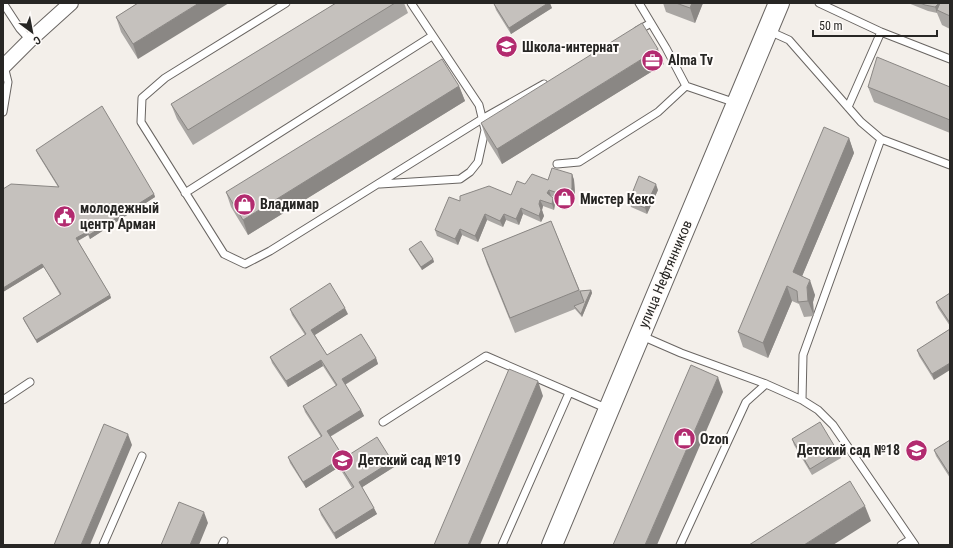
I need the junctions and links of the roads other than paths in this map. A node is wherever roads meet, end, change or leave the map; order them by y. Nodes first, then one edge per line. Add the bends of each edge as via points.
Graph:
1 (3, 3) edge
2 (71, 3) edge
3 (286, 3) edge
4 (411, 3) edge
5 (639, 3) edge
6 (779, 3) edge
7 (819, 3) edge
8 (651, 23) junction
9 (767, 30) junction
10 (881, 32) junction
11 (631, 34) edge
12 (432, 36) junction
13 (30, 40) junction
14 (950, 59) edge
15 (4, 67) edge
16 (550, 80) edge
17 (686, 86) junction
18 (737, 103) junction
19 (848, 107) junction
20 (3, 112) edge
21 (482, 119) junction
22 (881, 139) junction
23 (557, 164) dead end
24 (950, 165) edge
25 (378, 184) junction
26 (185, 193) junction
27 (640, 335) junction
28 (30, 382) dead end
29 (766, 384) junction
30 (569, 393) junction
31 (3, 400) edge
32 (802, 400) junction
33 (608, 409) junction
34 (383, 422) dead end
35 (142, 456) dead end
36 (913, 542) edge
37 (103, 545) edge
38 (502, 545) edge
39 (552, 545) edge
40 (680, 545) edge
41 (902, 545) edge

1 - 13 lane
2 - 13 street
3 - 26 lane via 165,78 142,98 141,122
4 - 12 lane
5 - 8 lane
6 - 9 street, улица Нефтянников
7 - 10 lane
8 - 11 lane
8 - 17 lane
9 - 18 street, улица Нефтянников
9 - 19 lane via 789,40
10 - 14 lane
10 - 19 lane
12 - 21 lane via 479,105
12 - 26 lane
13 - 15 street
15 - 20 lane via 8,82
16 - 21 lane
17 - 18 lane
17 - 23 lane via 658,112 579,162
18 - 27 street, улица Нефтянников
19 - 22 lane
21 - 25 lane
21 - 25 lane via 485,130 478,162 460,179
22 - 24 lane
22 - 32 lane via 803,355
25 - 26 lane via 245,264 224,254
27 - 29 lane
27 - 33 street, улица Нефтянников
28 - 31 lane
29 - 32 lane
29 - 40 lane via 746,402
30 - 33 lane
30 - 34 lane via 486,356
30 - 38 lane
32 - 36 lane via 818,410 833,425
33 - 39 street, улица Нефтянников
35 - 37 lane
36 - 41 lane

